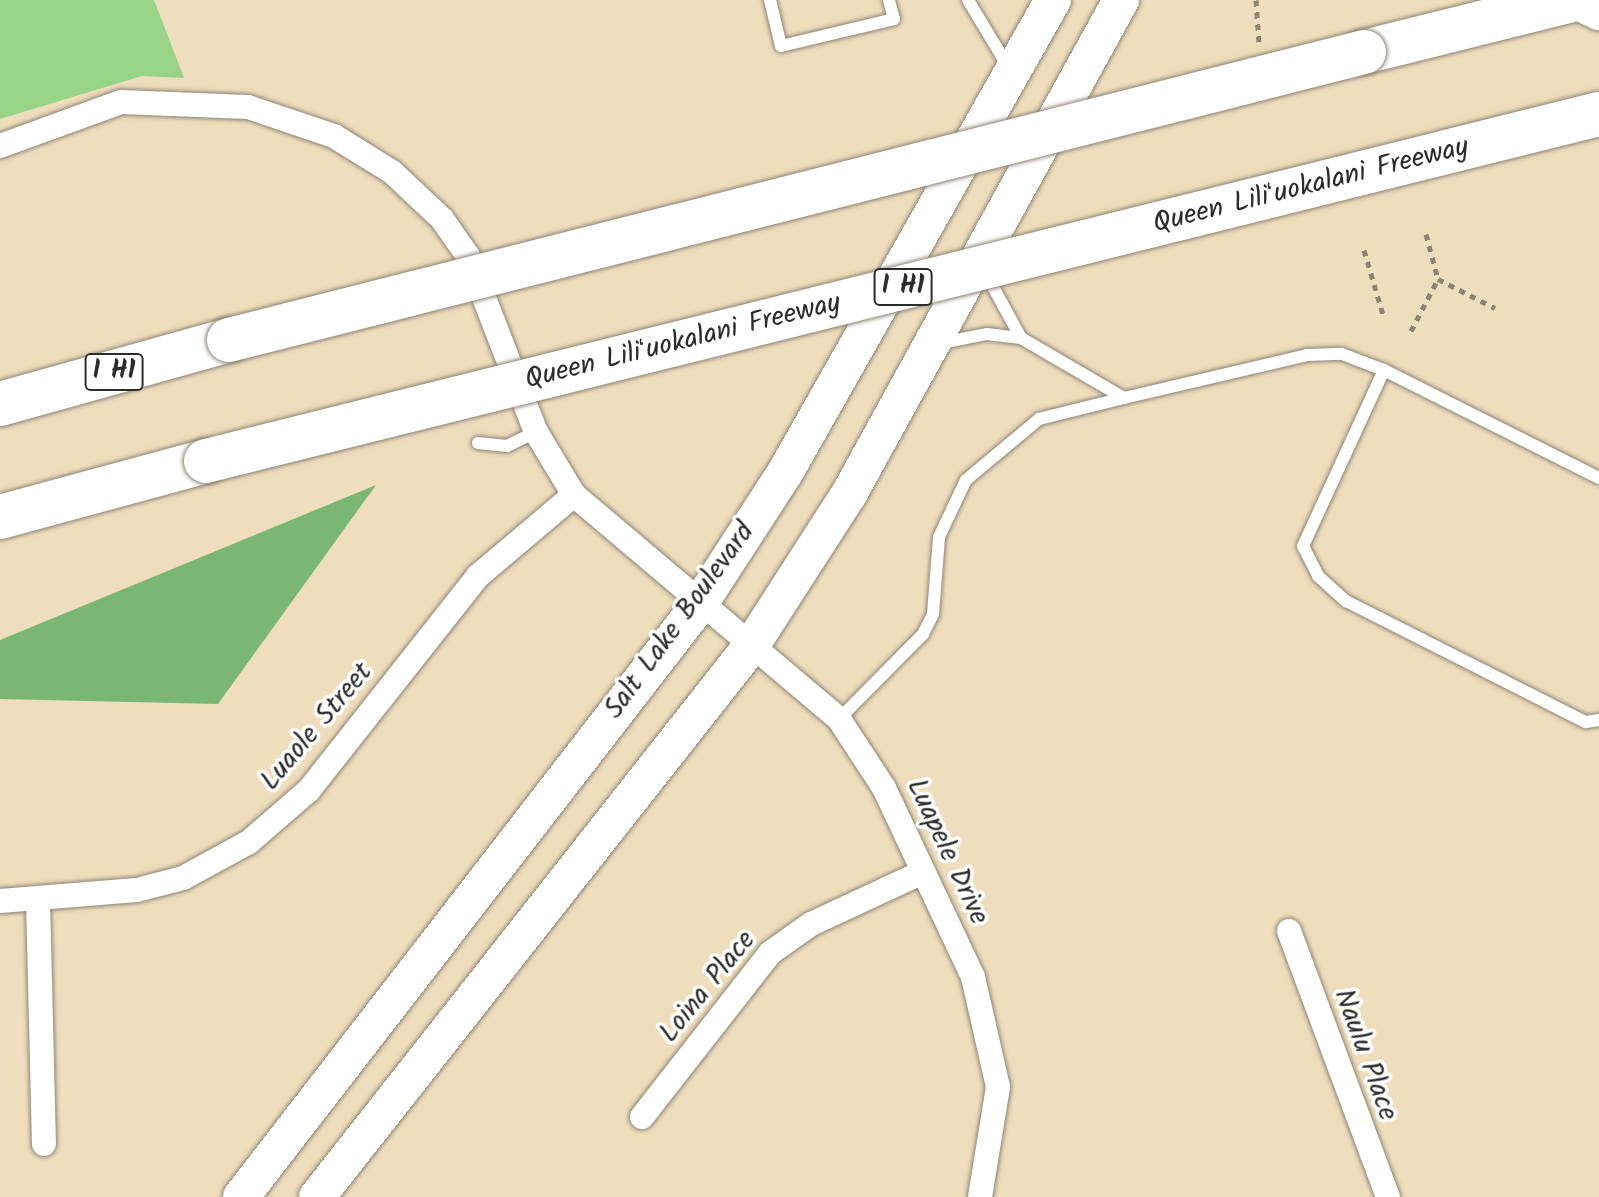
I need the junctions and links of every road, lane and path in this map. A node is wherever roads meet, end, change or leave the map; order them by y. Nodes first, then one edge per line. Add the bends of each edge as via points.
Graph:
1 (770, 0) edge
2 (889, 0) edge
3 (968, 0) edge
4 (1053, 0) edge
5 (1121, 0) edge
6 (1256, 0) edge
7 (1547, 0) edge
8 (1573, 0) edge
9 (1599, 12) edge
10 (1458, 29) junction
11 (1260, 54) dead end
12 (1010, 75) junction
13 (1599, 114) edge
14 (0, 146) edge
15 (1426, 234) dead end
16 (1364, 250) dead end
17 (982, 261) junction
18 (1438, 279) junction
19 (1495, 308) dead end
20 (1384, 318) dead end
21 (1411, 331) dead end
22 (1021, 338) junction
23 (932, 345) junction
24 (1384, 370) junction
25 (1124, 398) junction
26 (0, 404) edge
27 (536, 432) junction
28 (478, 443) dead end
29 (1599, 478) edge
30 (574, 495) junction
31 (0, 517) edge
32 (699, 605) junction
33 (751, 646) junction
34 (839, 719) junction
35 (1599, 720) edge
36 (923, 872) junction
37 (38, 900) junction
38 (0, 901) edge
39 (1289, 931) dead end
40 (642, 1117) dead end
41 (44, 1144) dead end
42 (241, 1197) edge
43 (317, 1197) edge
44 (980, 1197) edge
45 (1388, 1197) edge

1 - 2 lane via 781,46 894,19
3 - 12 lane
4 - 12 main road, Salt Lake Boulevard
5 - 17 main road
6 - 11 path
7 - 10 highway
8 - 9 main road
8 - 10 highway, I H1
10 - 26 highway, I H1, bridge via 229,340
12 - 32 main road, Salt Lake Boulevard via 794,458
13 - 31 highway, Queen Liliʻuokalani Freeway / I H1, bridge
14 - 27 street, Luapele Drive via 72,114 161,98 248,107 334,136 392,172 457,238
15 - 18 path
16 - 20 path
17 - 22 lane via 1000,311
17 - 23 main road
18 - 19 path
18 - 21 path
22 - 23 lane via 987,334
22 - 25 lane
23 - 33 main road via 849,494
24 - 25 lane via 1342,354 1307,355
24 - 29 lane
24 - 35 lane via 1303,546 1318,576 1346,601 1586,722
25 - 34 lane via 1039,419 966,480 939,537 933,614 923,634
27 - 28 lane via 507,446
27 - 30 street, Luapele Drive
30 - 32 street, Luapele Drive
30 - 37 street, Luaole Street via 478,576 288,812 183,878
32 - 33 street, Luapele Drive
32 - 42 main road, Salt Lake Boulevard
33 - 34 street, Luapele Drive
33 - 43 main road
34 - 36 street, Luapele Drive via 884,788
36 - 40 street, Loina Place via 811,924 770,953
36 - 44 street, Luapele Drive via 973,977 998,1087
37 - 38 street, Luaole Street
37 - 41 street
39 - 45 street, Naulu Place

